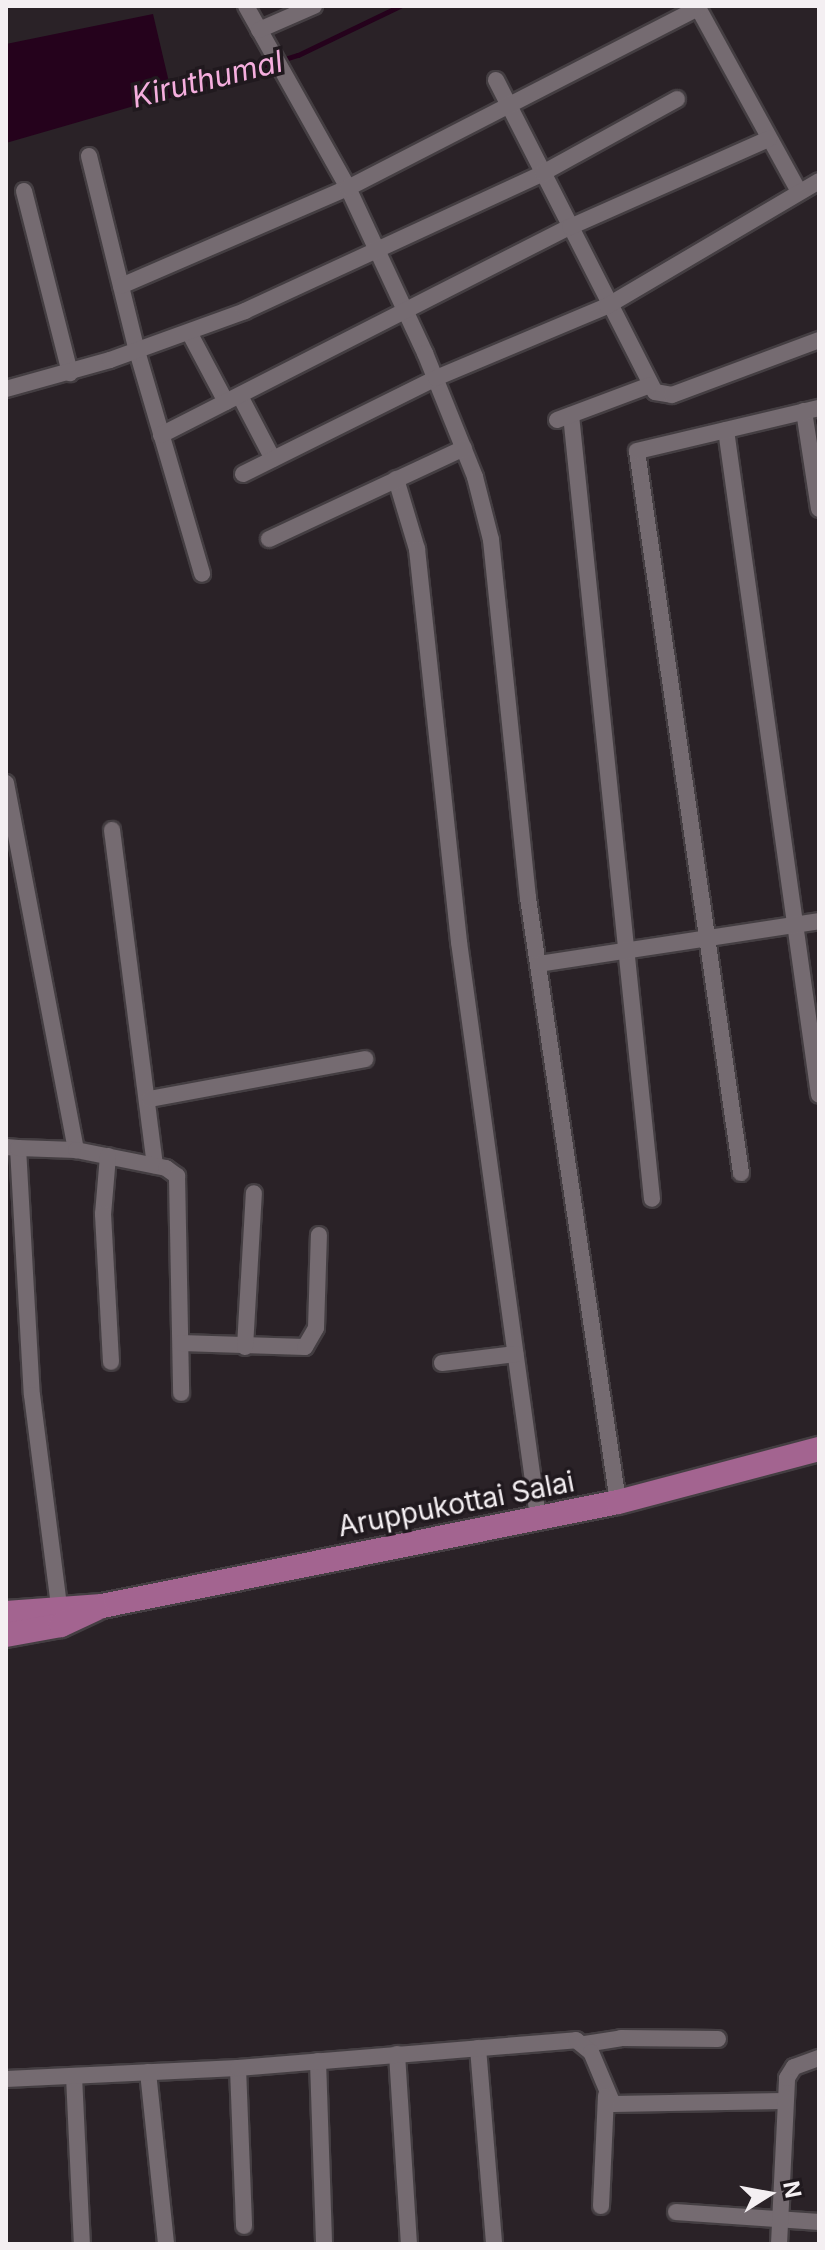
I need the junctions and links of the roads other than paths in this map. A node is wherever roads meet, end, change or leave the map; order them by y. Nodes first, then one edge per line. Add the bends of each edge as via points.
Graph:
1 (246, 6) edge
2 (314, 6) edge
3 (698, 7) edge
4 (259, 30) junction
5 (496, 80) dead end
6 (677, 99) dead end
7 (510, 108) junction
8 (769, 139) junction
9 (89, 156) dead end
10 (543, 173) junction
11 (819, 181) edge
12 (348, 188) junction
13 (798, 190) junction
14 (24, 191) dead end
15 (570, 227) junction
16 (377, 253) junction
17 (121, 286) junction
18 (607, 306) junction
19 (404, 313) junction
20 (190, 334) junction
21 (819, 340) edge
22 (137, 351) junction
23 (70, 373) junction
24 (436, 378) junction
25 (650, 385) junction
26 (6, 389) edge
27 (233, 399) junction
28 (812, 409) edge
29 (726, 430) junction
30 (161, 435) junction
31 (464, 448) junction
32 (273, 459) junction
33 (243, 474) dead end
34 (396, 479) junction
35 (819, 509) edge
36 (269, 539) dead end
37 (202, 574) dead end
38 (6, 783) edge
39 (112, 830) dead end
40 (819, 921) edge
41 (795, 925) junction
42 (707, 938) junction
43 (625, 951) junction
44 (539, 964) junction
45 (365, 1059) dead end
46 (819, 1095) edge
47 (150, 1099) junction
48 (12, 1148) edge
49 (76, 1150) junction
50 (108, 1156) junction
51 (155, 1165) junction
52 (741, 1173) dead end
53 (254, 1193) dead end
54 (652, 1199) dead end
55 (319, 1235) dead end
56 (181, 1343) junction
57 (245, 1347) junction
58 (515, 1354) junction
59 (111, 1362) dead end
60 (442, 1363) dead end
61 (181, 1393) dead end
62 (819, 1449) edge
63 (618, 1502) junction
64 (538, 1517) junction
65 (59, 1606) junction
66 (102, 1606) junction
67 (6, 1613) edge
68 (6, 1635) edge
69 (718, 2039) dead end
70 (585, 2044) junction
71 (478, 2048) junction
72 (397, 2054) junction
73 (819, 2058) edge
74 (318, 2061) junction
75 (238, 2068) junction
76 (148, 2072) junction
77 (74, 2076) junction
78 (6, 2079) edge
79 (606, 2096) junction
80 (783, 2101) junction
81 (601, 2206) dead end
82 (676, 2212) dead end
83 (779, 2221) junction
84 (819, 2222) edge
85 (244, 2226) dead end
86 (82, 2244) edge
87 (166, 2244) edge
88 (324, 2244) edge
89 (409, 2244) edge
90 (494, 2244) edge
91 (779, 2244) edge

1 - 4 street
2 - 4 street
3 - 7 street
3 - 8 street
4 - 12 street
5 - 7 street
6 - 10 street
7 - 10 street
7 - 12 street
8 - 13 street
8 - 15 street
9 - 17 street
10 - 15 street
10 - 16 street
11 - 13 street
12 - 16 street
12 - 17 street
13 - 18 street
14 - 23 street
15 - 18 street
15 - 19 street
16 - 19 street
16 - 20 street
17 - 22 street
18 - 24 street
18 - 25 street
19 - 24 street
19 - 27 street
20 - 22 street
20 - 27 street
21 - 25 street via 672,395 663,396
22 - 23 street
22 - 30 street
23 - 26 street
24 - 31 street
24 - 32 street
25 - 43 street via 564,417
27 - 30 street
27 - 32 street
28 - 29 street
28 - 35 street
29 - 41 street
29 - 42 street via 637,451
30 - 37 street
31 - 34 street
31 - 44 street via 491,540
32 - 33 street
34 - 36 street
34 - 58 street via 417,549 459,942
38 - 49 street
39 - 47 street
40 - 41 street
41 - 42 street
41 - 46 street
42 - 43 street
42 - 52 street
43 - 44 street
43 - 54 street
44 - 63 street
45 - 47 street
47 - 51 street
48 - 49 street
48 - 65 street via 32,1395
49 - 50 street
50 - 51 street
50 - 59 street via 103,1214
51 - 56 street via 173,1172 179,1186
53 - 57 street
55 - 57 street via 311,1342 298,1349
56 - 57 street
56 - 61 street
58 - 60 street
58 - 64 street
62 - 63 main road, Aruppukottai Salai
63 - 64 main road, Aruppukottai Salai
64 - 66 main road, Aruppukottai Salai
65 - 66 main road, Aruppukottai Salai
65 - 67 main road, Aruppukottai Salai
66 - 68 main road, Aruppukottai Salai via 61,1625
69 - 70 street via 621,2038
70 - 71 street via 576,2040
70 - 79 street
71 - 72 street
71 - 90 street
72 - 74 street
72 - 89 street
73 - 80 street via 794,2067
74 - 75 street
74 - 88 street
75 - 76 street
75 - 85 street
76 - 77 street
76 - 87 street
77 - 78 street
77 - 86 street
79 - 80 street via 620,2106
79 - 81 street
80 - 83 street
82 - 83 street
83 - 84 street
83 - 91 street

